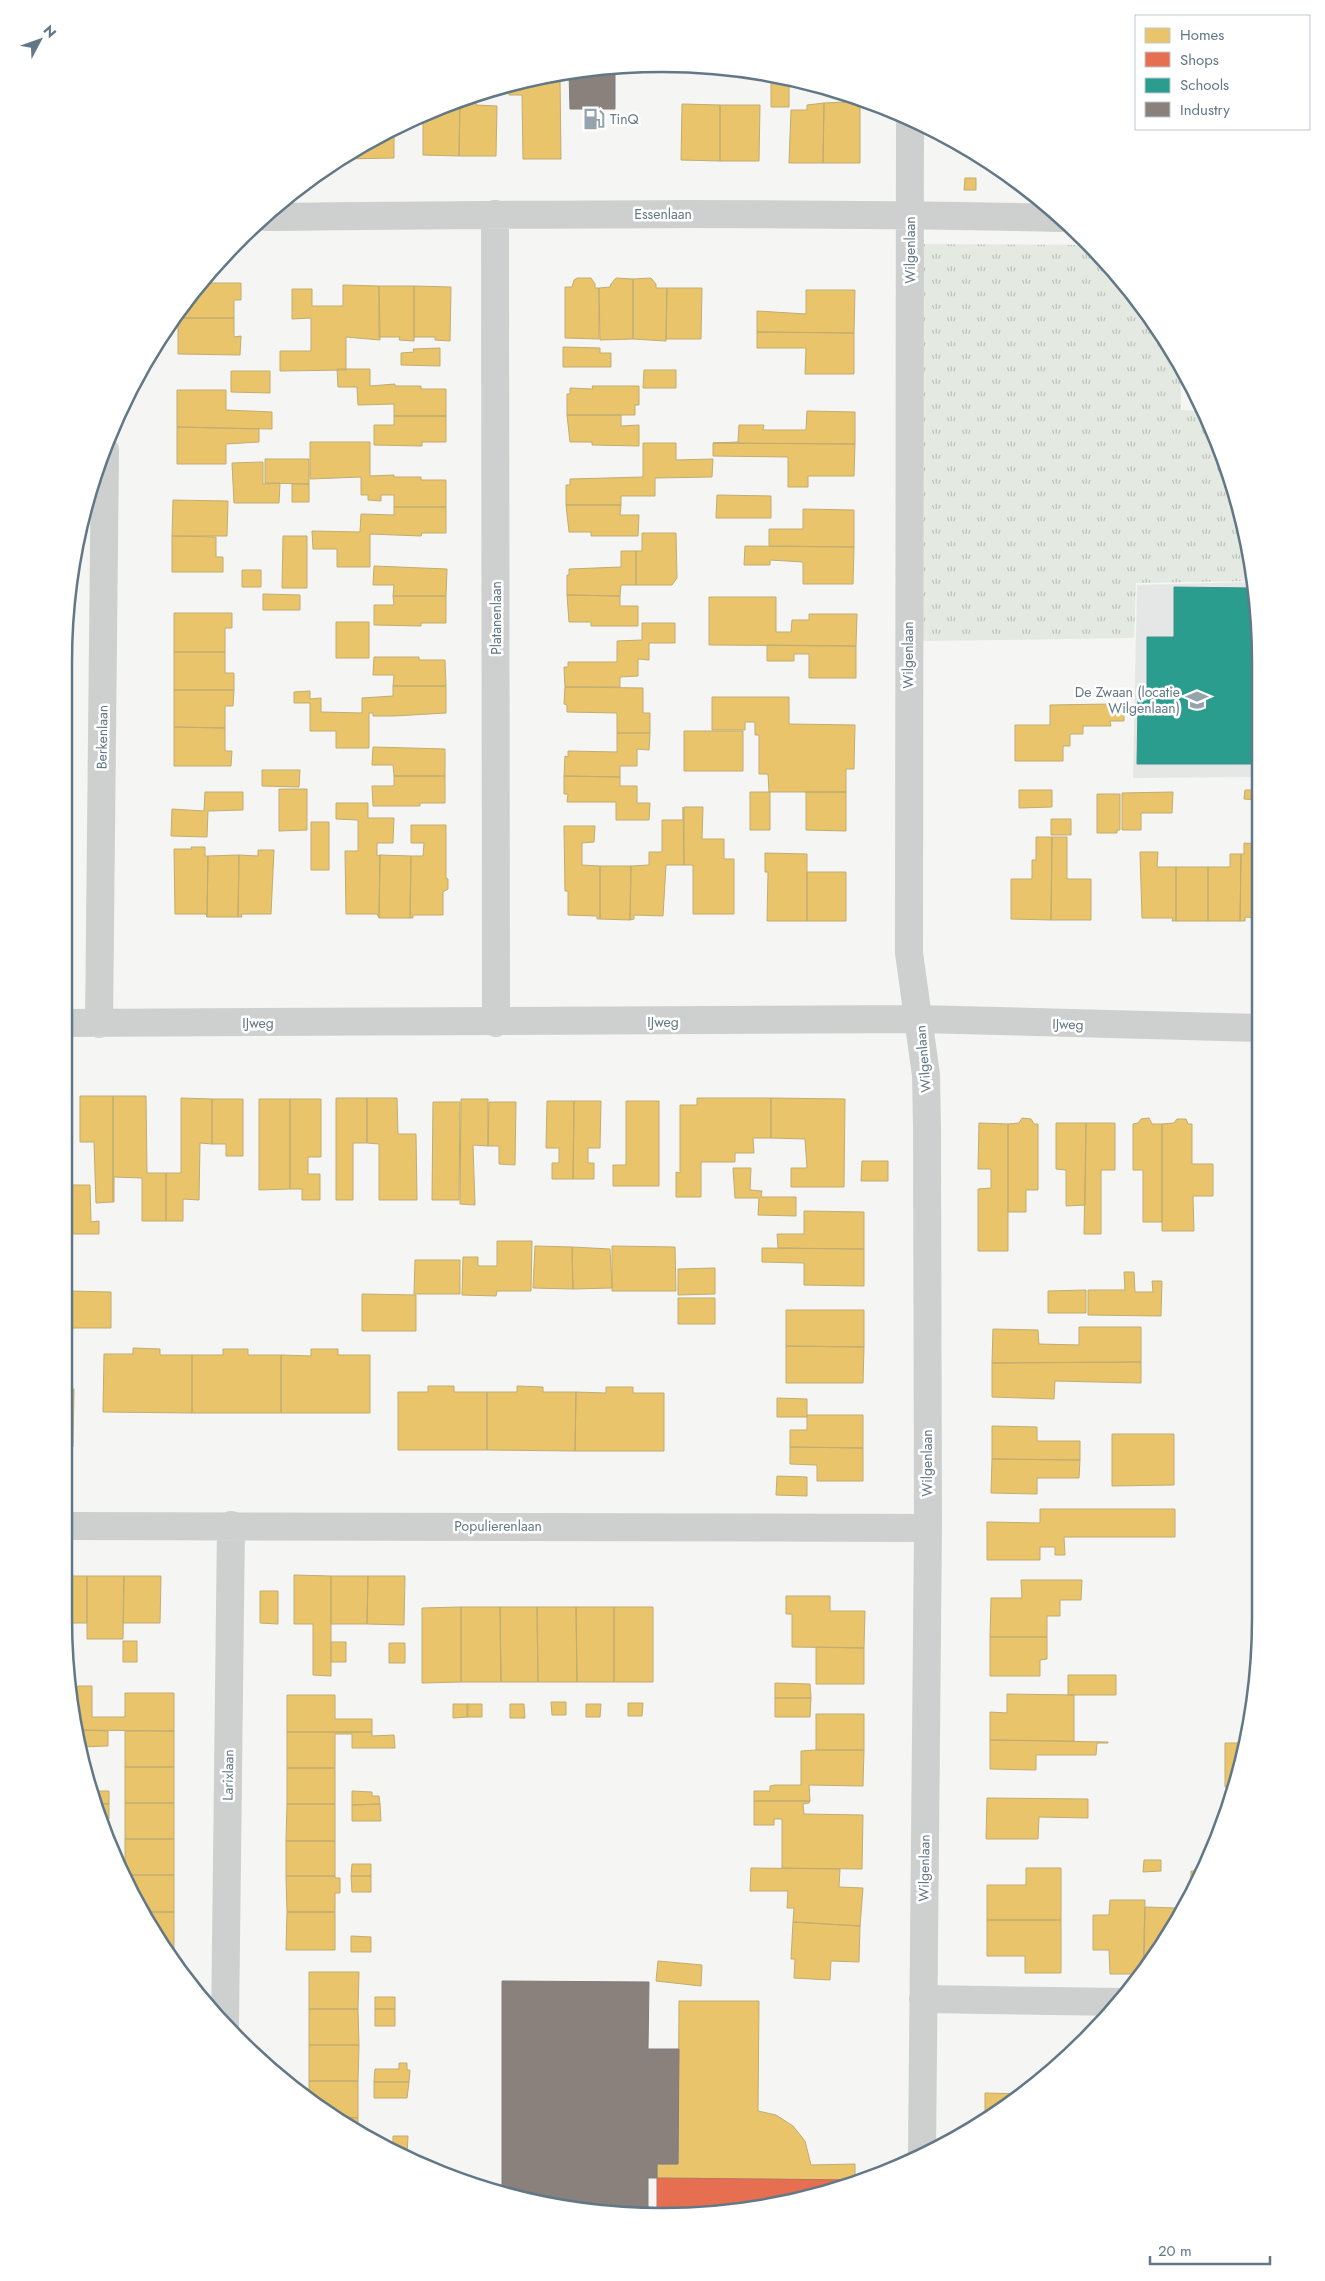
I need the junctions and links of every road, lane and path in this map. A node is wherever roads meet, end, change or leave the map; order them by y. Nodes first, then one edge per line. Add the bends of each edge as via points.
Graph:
1 (910, 127) edge
2 (495, 214) junction
3 (910, 215) junction
4 (276, 217) edge
5 (1051, 218) edge
6 (106, 468) edge
7 (920, 1020) junction
8 (496, 1022) junction
9 (72, 1023) edge
10 (99, 1024) junction
11 (1252, 1028) edge
12 (231, 1525) junction
13 (72, 1526) edge
14 (928, 1528) junction
15 (923, 1999) junction
16 (1111, 2002) edge
17 (225, 2015) edge
18 (922, 2148) edge

1 - 3 street, Wilgenlaan
2 - 3 street, Essenlaan
2 - 4 street, Essenlaan
2 - 8 street, Platanenlaan
3 - 5 street, Essenlaan
3 - 7 street, Wilgenlaan via 909,943
6 - 10 street, Berkenlaan
7 - 8 street, IJweg
7 - 11 street, IJweg
7 - 14 street, Wilgenlaan via 926,1075
8 - 10 street, IJweg
9 - 10 street, IJweg
12 - 13 street, Populierenlaan
12 - 14 street, Populierenlaan
12 - 17 street, Larixlaan
14 - 15 street, Wilgenlaan
15 - 16 street
15 - 18 street, Wilgenlaan

